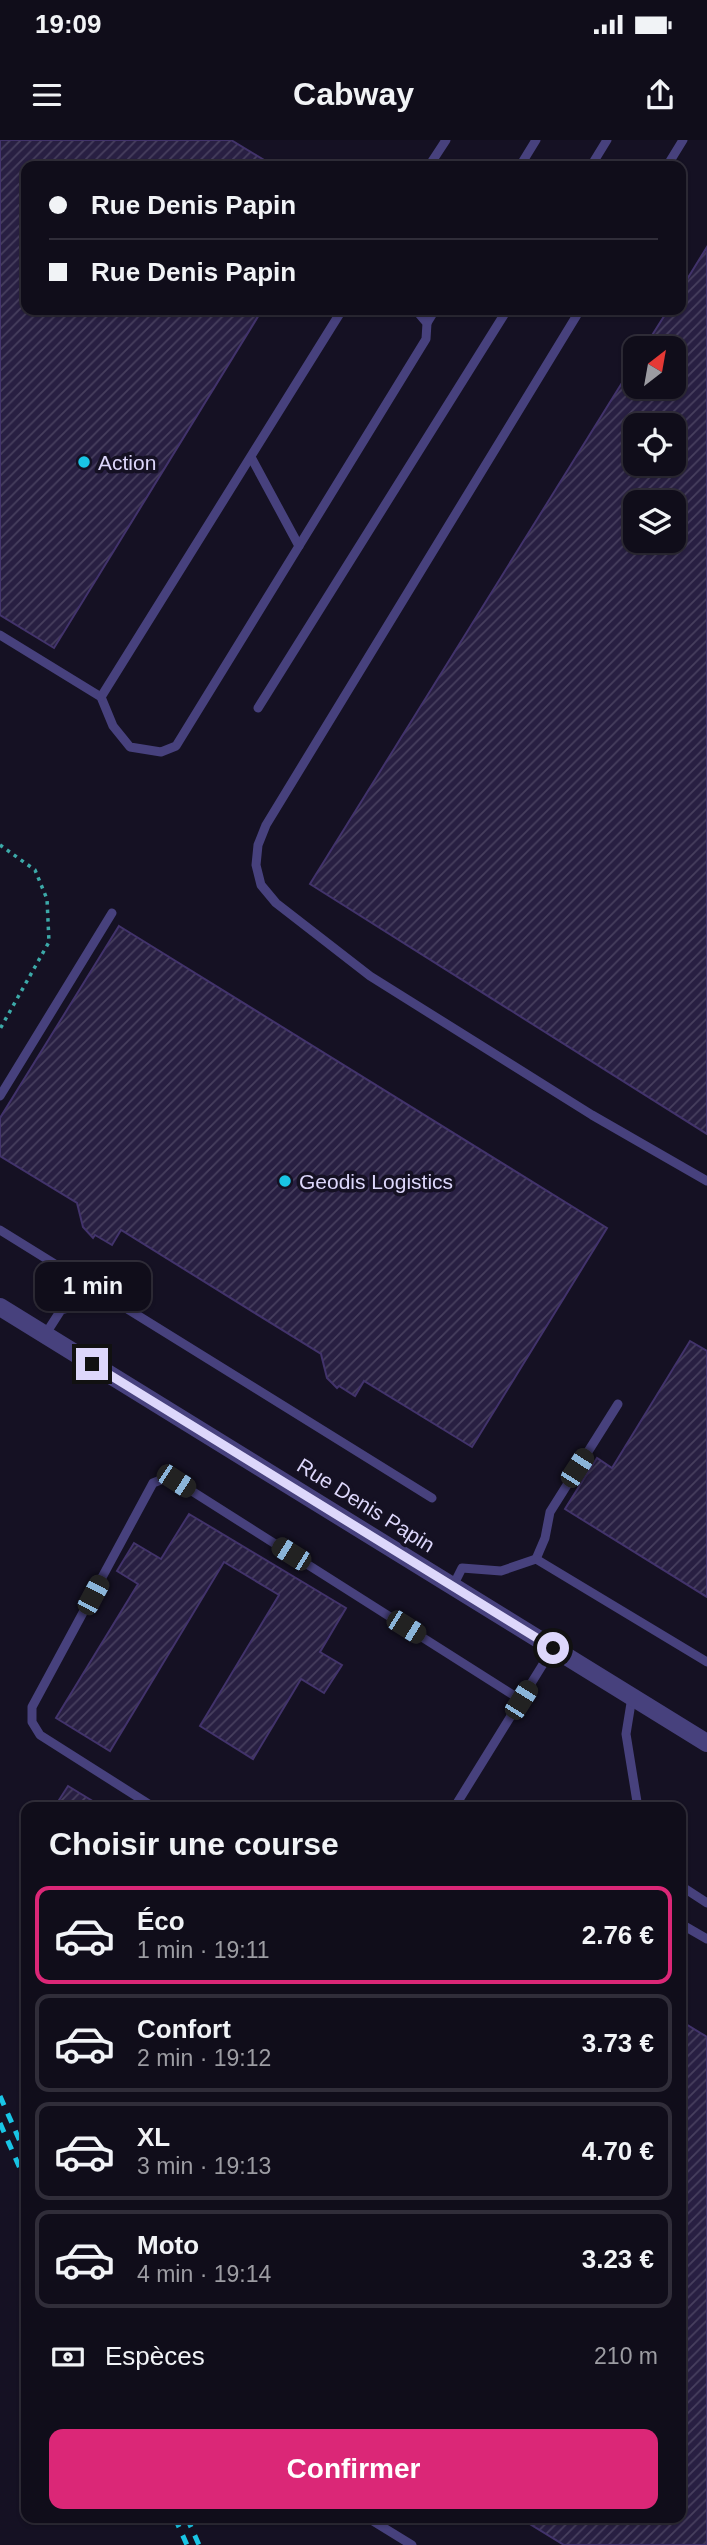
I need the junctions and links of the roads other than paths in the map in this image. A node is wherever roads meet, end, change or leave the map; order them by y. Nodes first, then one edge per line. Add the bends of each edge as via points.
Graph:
1 (446, 140) edge
2 (536, 140) edge
3 (607, 140) edge
4 (683, 140) edge
5 (432, 161) edge
6 (523, 161) edge
7 (594, 161) edge
8 (670, 161) edge
9 (338, 315) edge
10 (420, 315) edge
11 (432, 315) edge
12 (504, 315) edge
13 (577, 315) edge
14 (427, 323) junction
15 (251, 459) junction
16 (299, 546) junction
17 (0, 635) edge
18 (102, 697) junction
19 (258, 708) dead end
20 (111, 914) dead end
21 (0, 1096) edge
22 (707, 1181) edge
23 (0, 1230) edge
24 (109, 1297) junction
25 (0, 1307) edge
26 (45, 1335) junction
27 (618, 1404) dead end
28 (432, 1498) dead end
29 (536, 1559) junction
30 (453, 1586) junction
31 (553, 1648) junction
32 (707, 1662) edge
33 (632, 1697) junction
34 (521, 1700) junction
35 (707, 1743) edge
36 (146, 1802) edge
37 (458, 1802) edge
38 (637, 1802) edge
39 (686, 1889) edge
40 (707, 1903) edge
41 (686, 1927) edge
42 (707, 1939) edge
43 (376, 2523) edge
44 (412, 2545) edge

1 - 5 lane
2 - 6 lane
3 - 7 lane
4 - 8 lane
9 - 15 lane
10 - 14 lane
11 - 14 lane
12 - 19 lane
13 - 22 lane via 266,825 256,866 261,885 276,903 370,976
14 - 16 lane via 426,339
15 - 16 lane
15 - 18 lane
16 - 18 lane via 176,746 161,752 130,747 113,726
17 - 18 lane
20 - 21 lane
23 - 24 lane
24 - 26 lane via 61,1310
24 - 28 lane
25 - 26 street, Rue Denis Papin
26 - 30 street, Rue Denis Papin
27 - 29 lane via 550,1511
29 - 30 lane via 501,1571 463,1568
29 - 32 lane
30 - 31 street, Rue Denis Papin
31 - 33 street, Rue Denis Papin
31 - 34 lane
33 - 35 street, Rue Denis Papin
33 - 38 lane via 626,1734
34 - 36 lane via 176,1481 163,1479 153,1483 33,1707 32,1722 40,1735
34 - 37 lane
39 - 40 lane
41 - 42 lane
43 - 44 lane

